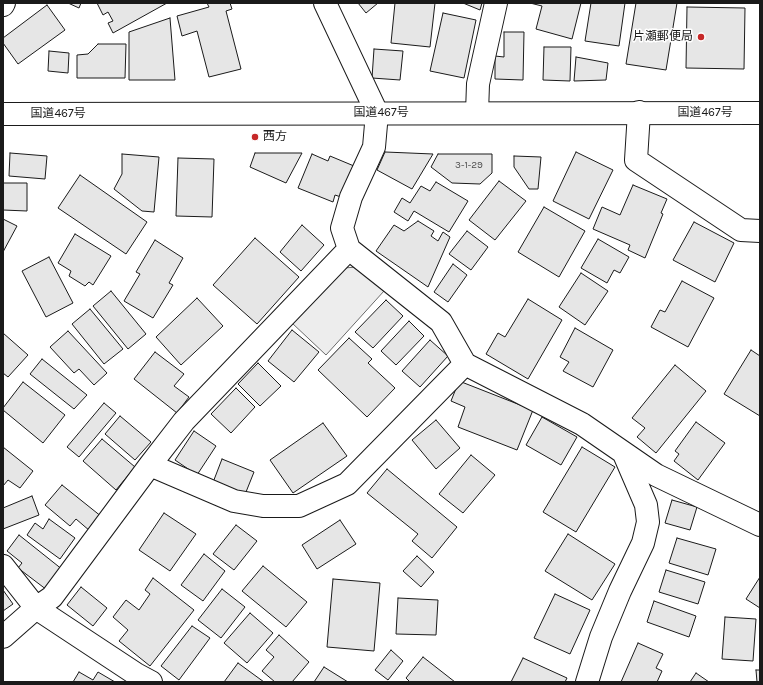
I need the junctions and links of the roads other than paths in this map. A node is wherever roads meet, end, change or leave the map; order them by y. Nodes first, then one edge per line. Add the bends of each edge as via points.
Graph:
1 (325, 3) edge
2 (496, 3) edge
3 (639, 112) junction
4 (377, 113) junction
5 (478, 113) junction
6 (760, 113) edge
7 (3, 114) edge
8 (760, 231) edge
9 (349, 249) junction
10 (466, 364) junction
11 (624, 454) junction
12 (150, 465) junction
13 (760, 525) edge
14 (3, 566) edge
15 (36, 608) junction
16 (3, 637) edge
17 (151, 682) edge
18 (587, 682) edge

1 - 4 main road
2 - 5 main road via 478,84
3 - 5 main road, 国道467号
3 - 6 main road, 国道467号
3 - 8 main road via 636,160 741,230
4 - 5 main road, 国道467号
4 - 7 main road, 国道467号
4 - 9 main road via 374,147 342,228
9 - 10 main road via 441,322
9 - 12 main road via 184,421
10 - 11 main road via 582,424
10 - 12 main road via 347,484 299,506 262,506 234,501
11 - 13 main road via 656,475
11 - 18 main road via 646,505 648,522 643,543 601,637
12 - 15 main road via 52,597
14 - 15 main road
15 - 16 main road
15 - 17 main road

